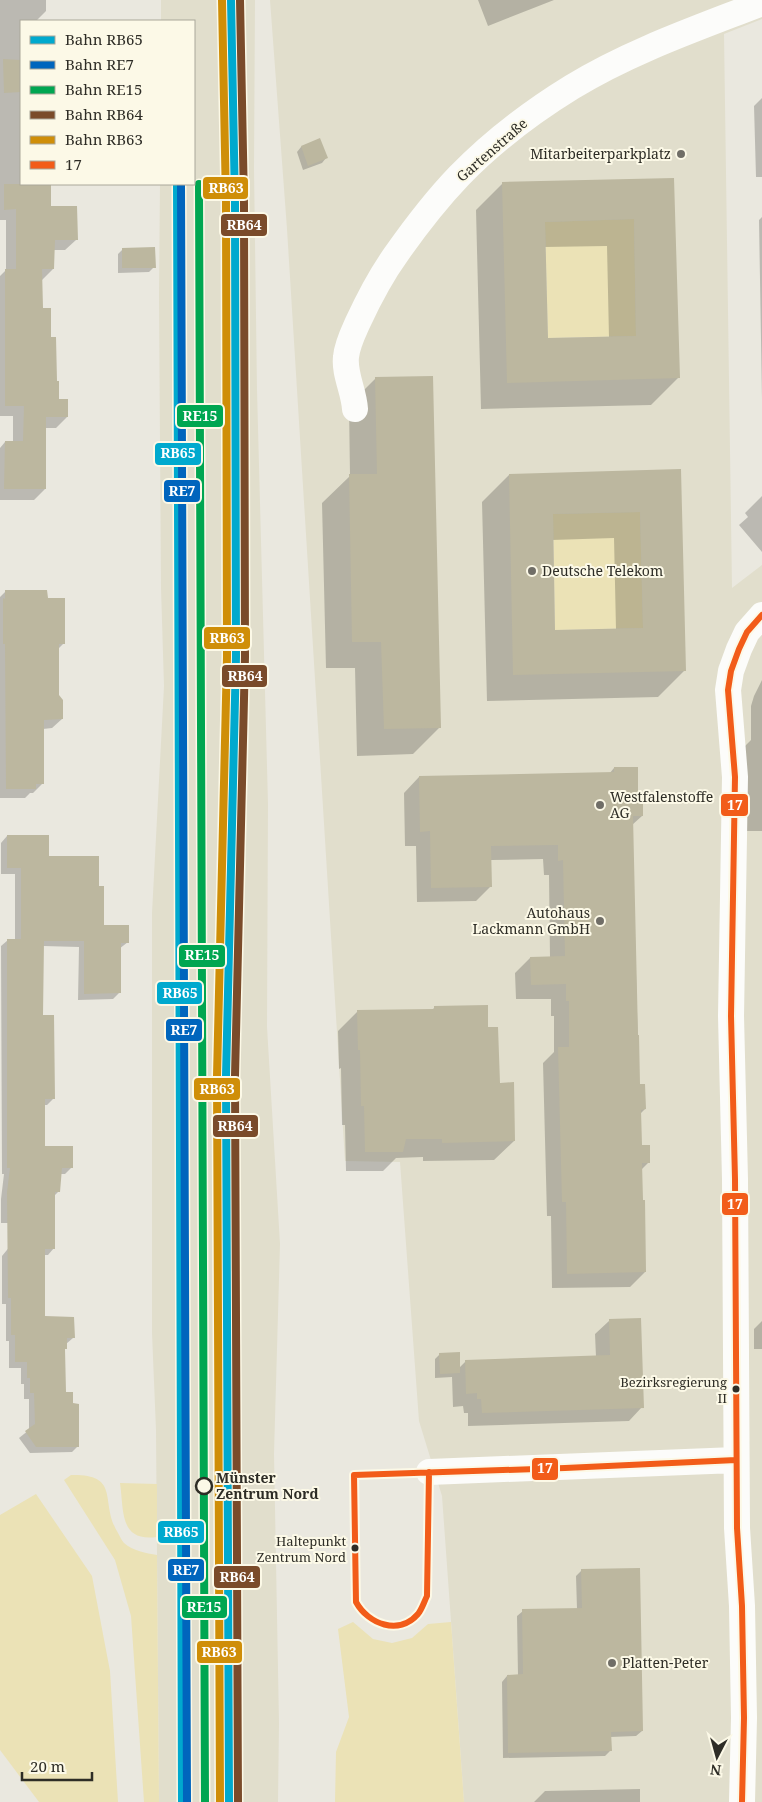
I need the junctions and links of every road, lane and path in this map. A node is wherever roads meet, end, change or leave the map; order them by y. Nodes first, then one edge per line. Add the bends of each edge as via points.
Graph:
1 (762, 3) edge
2 (355, 409) dead end
3 (762, 616) edge
4 (736, 1460) junction
5 (429, 1472) dead end
6 (742, 1802) edge

1 - 2 street, Gartenstraße via 676,37 572,88 499,140 459,176 419,222 379,278 368,300 346,358
3 - 4 street via 747,632 739,649 728,690 735,777 731,1016
4 - 5 street
4 - 6 street via 744,1718

